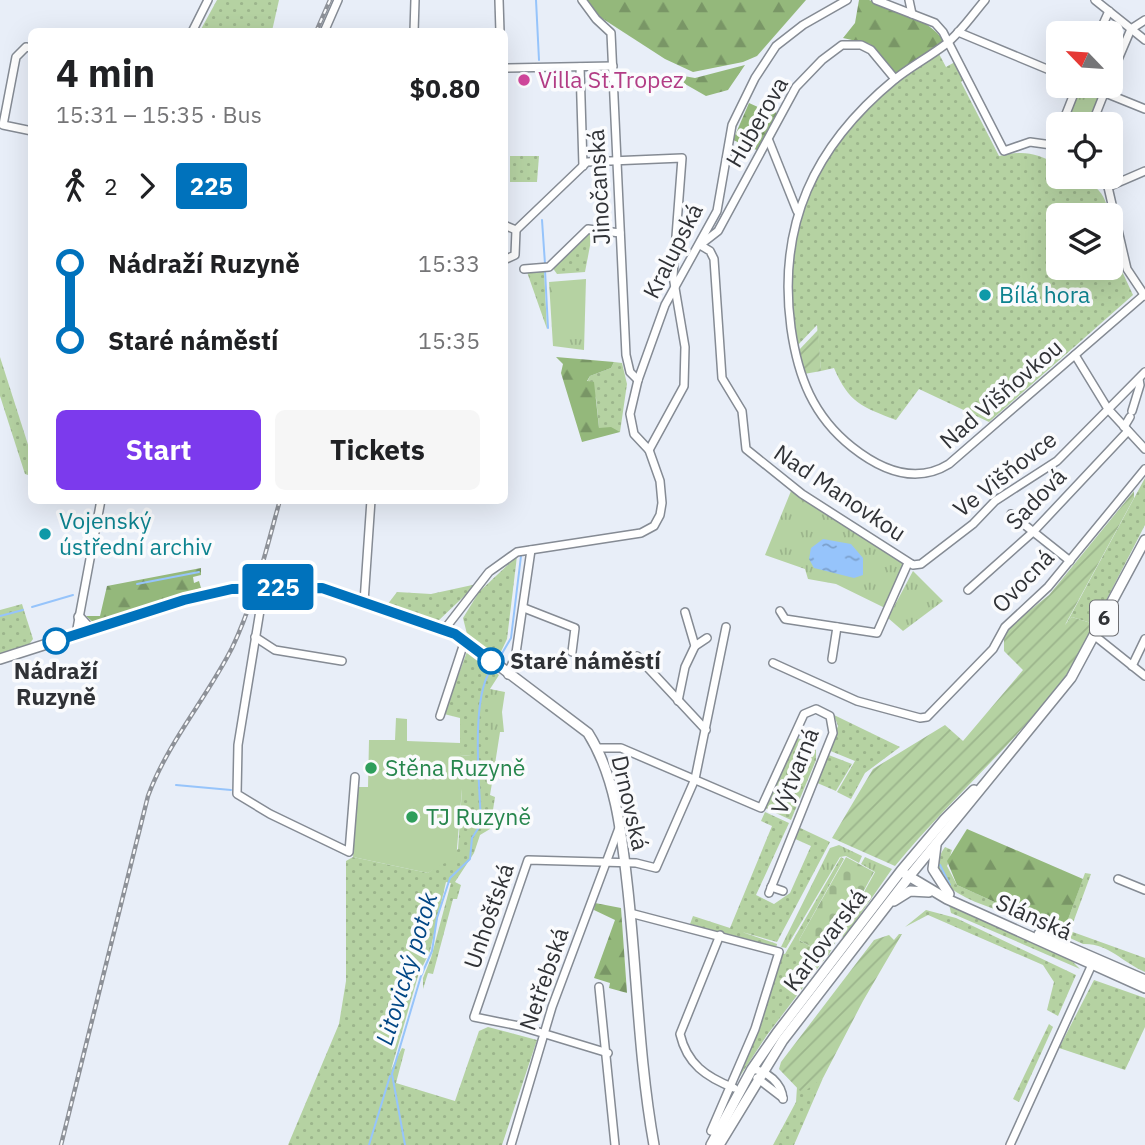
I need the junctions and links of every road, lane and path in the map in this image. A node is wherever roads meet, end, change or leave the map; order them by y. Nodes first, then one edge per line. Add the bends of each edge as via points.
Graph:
1 (208, 0) edge
2 (338, 0) edge
3 (415, 0) edge
4 (499, 0) edge
5 (582, 0) edge
6 (847, 0) edge
7 (876, 0) edge
8 (902, 0) edge
9 (909, 0) edge
10 (985, 0) edge
11 (1095, 0) edge
12 (892, 6) junction
13 (1109, 11) junction
14 (912, 14) junction
15 (1145, 20) edge
16 (1104, 21) edge
17 (194, 28) edge
18 (326, 28) edge
19 (414, 28) edge
20 (500, 28) edge
21 (1131, 29) junction
22 (958, 32) junction
23 (1145, 40) edge
24 (948, 42) junction
25 (1124, 45) edge
26 (28, 47) edge
27 (613, 66) junction
28 (580, 67) junction
29 (508, 68) edge
30 (1046, 69) edge
31 (895, 79) junction
32 (1124, 98) edge
33 (1145, 109) edge
34 (28, 130) edge
35 (769, 141) junction
36 (1046, 144) edge
37 (617, 161) junction
38 (583, 166) junction
39 (1145, 171) edge
40 (1123, 181) edge
41 (1108, 189) edge
42 (797, 211) junction
43 (508, 227) edge
44 (516, 230) junction
45 (620, 233) junction
46 (700, 245) junction
47 (508, 258) edge
48 (524, 269) dead end
49 (676, 286) junction
50 (1144, 296) edge
51 (1075, 355) junction
52 (1145, 372) edge
53 (1139, 379) junction
54 (638, 380) junction
55 (1108, 409) junction
56 (1126, 429) junction
57 (1145, 449) edge
58 (649, 450) junction
59 (1145, 469) edge
60 (100, 504) edge
61 (372, 504) edge
62 (1011, 514) dead end
63 (1034, 532) junction
64 (1145, 540) edge
65 (531, 550) junction
66 (1070, 561) junction
67 (908, 563) junction
68 (921, 564) joint
69 (264, 586) junction
70 (968, 590) dead end
71 (365, 602) junction
72 (524, 608) junction
73 (780, 611) dead end
74 (685, 612) dead end
75 (79, 617) junction
76 (726, 626) dead end
77 (837, 627) junction
78 (91, 629) junction
79 (444, 630) junction
80 (76, 634) junction
81 (255, 636) junction
82 (1095, 636) junction
83 (707, 638) dead end
84 (1145, 639) edge
85 (465, 640) junction
86 (695, 646) junction
87 (572, 652) dead end
88 (311, 656) junction
89 (637, 656) dead end
90 (0, 659) edge
91 (832, 659) dead end
92 (342, 661) dead end
93 (773, 663) dead end
94 (310, 665) dead end
95 (1132, 666) junction
96 (505, 672) junction
97 (1145, 676) edge
98 (678, 701) junction
99 (440, 716) dead end
100 (706, 730) junction
101 (597, 748) junction
102 (992, 775) junction
103 (355, 777) dead end
104 (695, 779) junction
105 (619, 827) junction
106 (938, 841) junction
107 (606, 863) junction
108 (625, 863) junction
109 (907, 874) junction
110 (1118, 879) dead end
111 (1145, 890) edge
112 (783, 891) dead end
113 (948, 897) junction
114 (881, 912) junction
115 (630, 913) junction
116 (720, 934) junction
117 (1094, 960) junction
118 (1145, 979) edge
119 (599, 987) dead end
120 (1145, 988) edge
121 (544, 1036) junction
122 (608, 1053) junction
123 (757, 1073) junction
124 (731, 1087) junction
125 (741, 1091) junction
126 (711, 1131) dead end
127 (511, 1145) edge
128 (615, 1145) edge
129 (654, 1145) edge
130 (711, 1145) edge
131 (719, 1145) edge
132 (1010, 1145) edge

1 - 17 street
2 - 18 street
3 - 19 street
4 - 20 street
5 - 27 street, Jinočanská via 611,33
6 - 46 street, Kralupská via 780,43 763,64 732,125 717,211
7 - 12 street
8 - 12 street
9 - 14 street
10 - 22 street, Nad Višňovkou
11 - 13 street
12 - 14 street
13 - 16 street
13 - 21 street
14 - 24 street via 935,23
15 - 21 street
21 - 23 street
21 - 25 street
22 - 24 street, Nad Višňovkou
22 - 30 street
24 - 31 street, Nad Višňovkou
24 - 36 street via 1004,151 1030,142
26 - 34 street via 16,57 3,125
27 - 28 street
27 - 37 street, Jinočanská
28 - 29 street
28 - 38 street
31 - 35 street, Huberova via 871,50 842,45 796,86
31 - 42 street, Nad Višňovkou via 839,136
32 - 33 street
35 - 42 street
35 - 46 street, Huberova via 718,231
37 - 38 street
37 - 45 street, Jinočanská
37 - 49 street via 682,158
38 - 44 street
39 - 40 street
41 - 50 street via 1127,269
42 - 51 street, Nad Višňovkou via 786,275 796,359 809,397 840,437 877,463 917,476 933,474
43 - 44 street
44 - 47 street via 515,255
45 - 48 street via 588,229 545,267
45 - 54 street, Jinočanská via 626,355 630,372
46 - 49 street, Kralupská
46 - 67 street, Nad Manovkou via 714,259 722,378 742,411 746,449 775,475
49 - 54 street, Kralupská
49 - 58 street via 685,347 684,386
50 - 51 street, Nad Višňovkou
51 - 55 street
52 - 53 street, Ve Višňovce
53 - 55 street, Ve Višňovce
53 - 56 street, Sadová
54 - 58 street, Kralupská via 631,414 634,434
55 - 56 street
55 - 68 street, Ve Višňovce via 1056,461 995,501
56 - 57 street
56 - 63 street, Sadová
58 - 65 street, Kralupská via 660,481 660,516 654,526 641,533
59 - 66 street, Ovocná
60 - 75 street
61 - 71 street
62 - 63 street
63 - 66 street
63 - 70 street, Sadová
64 - 82 main road, Karlovarská / 6
65 - 72 street
65 - 79 street via 517,552 489,572
66 - 93 street, Ovocná via 927,716 857,701
67 - 68 street, Nad Manovkou
67 - 77 street via 877,633
69 - 71 main road, Drnovská via 326,589
69 - 78 main road, Drnovská via 203,595
69 - 81 street
71 - 79 main road, Drnovská
72 - 87 street via 575,628
72 - 96 street via 516,653
73 - 77 street via 785,620
74 - 86 street
75 - 78 main road
75 - 80 street
76 - 100 street
77 - 91 street
78 - 80 main road, Drnovská
79 - 85 main road, Drnovská
80 - 90 main road, Drnovská
81 - 88 street via 275,650
81 - 103 street via 238,745 237,794 349,852
82 - 95 street
82 - 102 main road, Karlovarská / 6 via 1059,694
83 - 86 street
84 - 95 street
85 - 96 main road, Drnovská
85 - 99 street
86 - 98 street
88 - 92 street
88 - 94 street
89 - 98 street
95 - 97 street
96 - 101 main road, Drnovská via 588,733
98 - 100 street
100 - 104 street
101 - 104 street via 621,748
101 - 105 main road, Drnovská
102 - 106 main road, Karlovarská / 6
102 - 109 main road, Karlovarská / 6 via 951,812
104 - 108 street via 656,869
104 - 112 street, Výtvarná via 761,808 801,718 810,710 824,710 834,724 833,733 770,890
105 - 107 street, Netřebská
105 - 108 main road, Drnovská
106 - 109 main road, Karlovarská / 6
106 - 113 main road via 933,869
107 - 108 street
107 - 121 street, Netřebská
107 - 121 street, Unhošťská via 527,860 474,1017
108 - 115 main road, Drnovská
109 - 113 main road, Slánská
109 - 114 main road, Karlovarská / 6
109 - 123 main road, Karlovarská / 6
110 - 111 street
113 - 114 main road via 914,890
113 - 117 main road, Slánská
114 - 123 main road, Karlovarská / 6
115 - 116 street
115 - 129 main road, Drnovská
116 - 124 street via 680,1034 684,1050 697,1068
116 - 124 street via 779,952
117 - 118 main road, Slánská
117 - 120 main road, Slánská
117 - 132 street
119 - 122 street
121 - 122 street
121 - 127 street, Netřebská
122 - 128 street
123 - 125 main road, Karlovarská / 6
123 - 131 main road, Karlovarská / 6
124 - 125 street
124 - 126 street
125 - 130 main road, Karlovarská / 6

